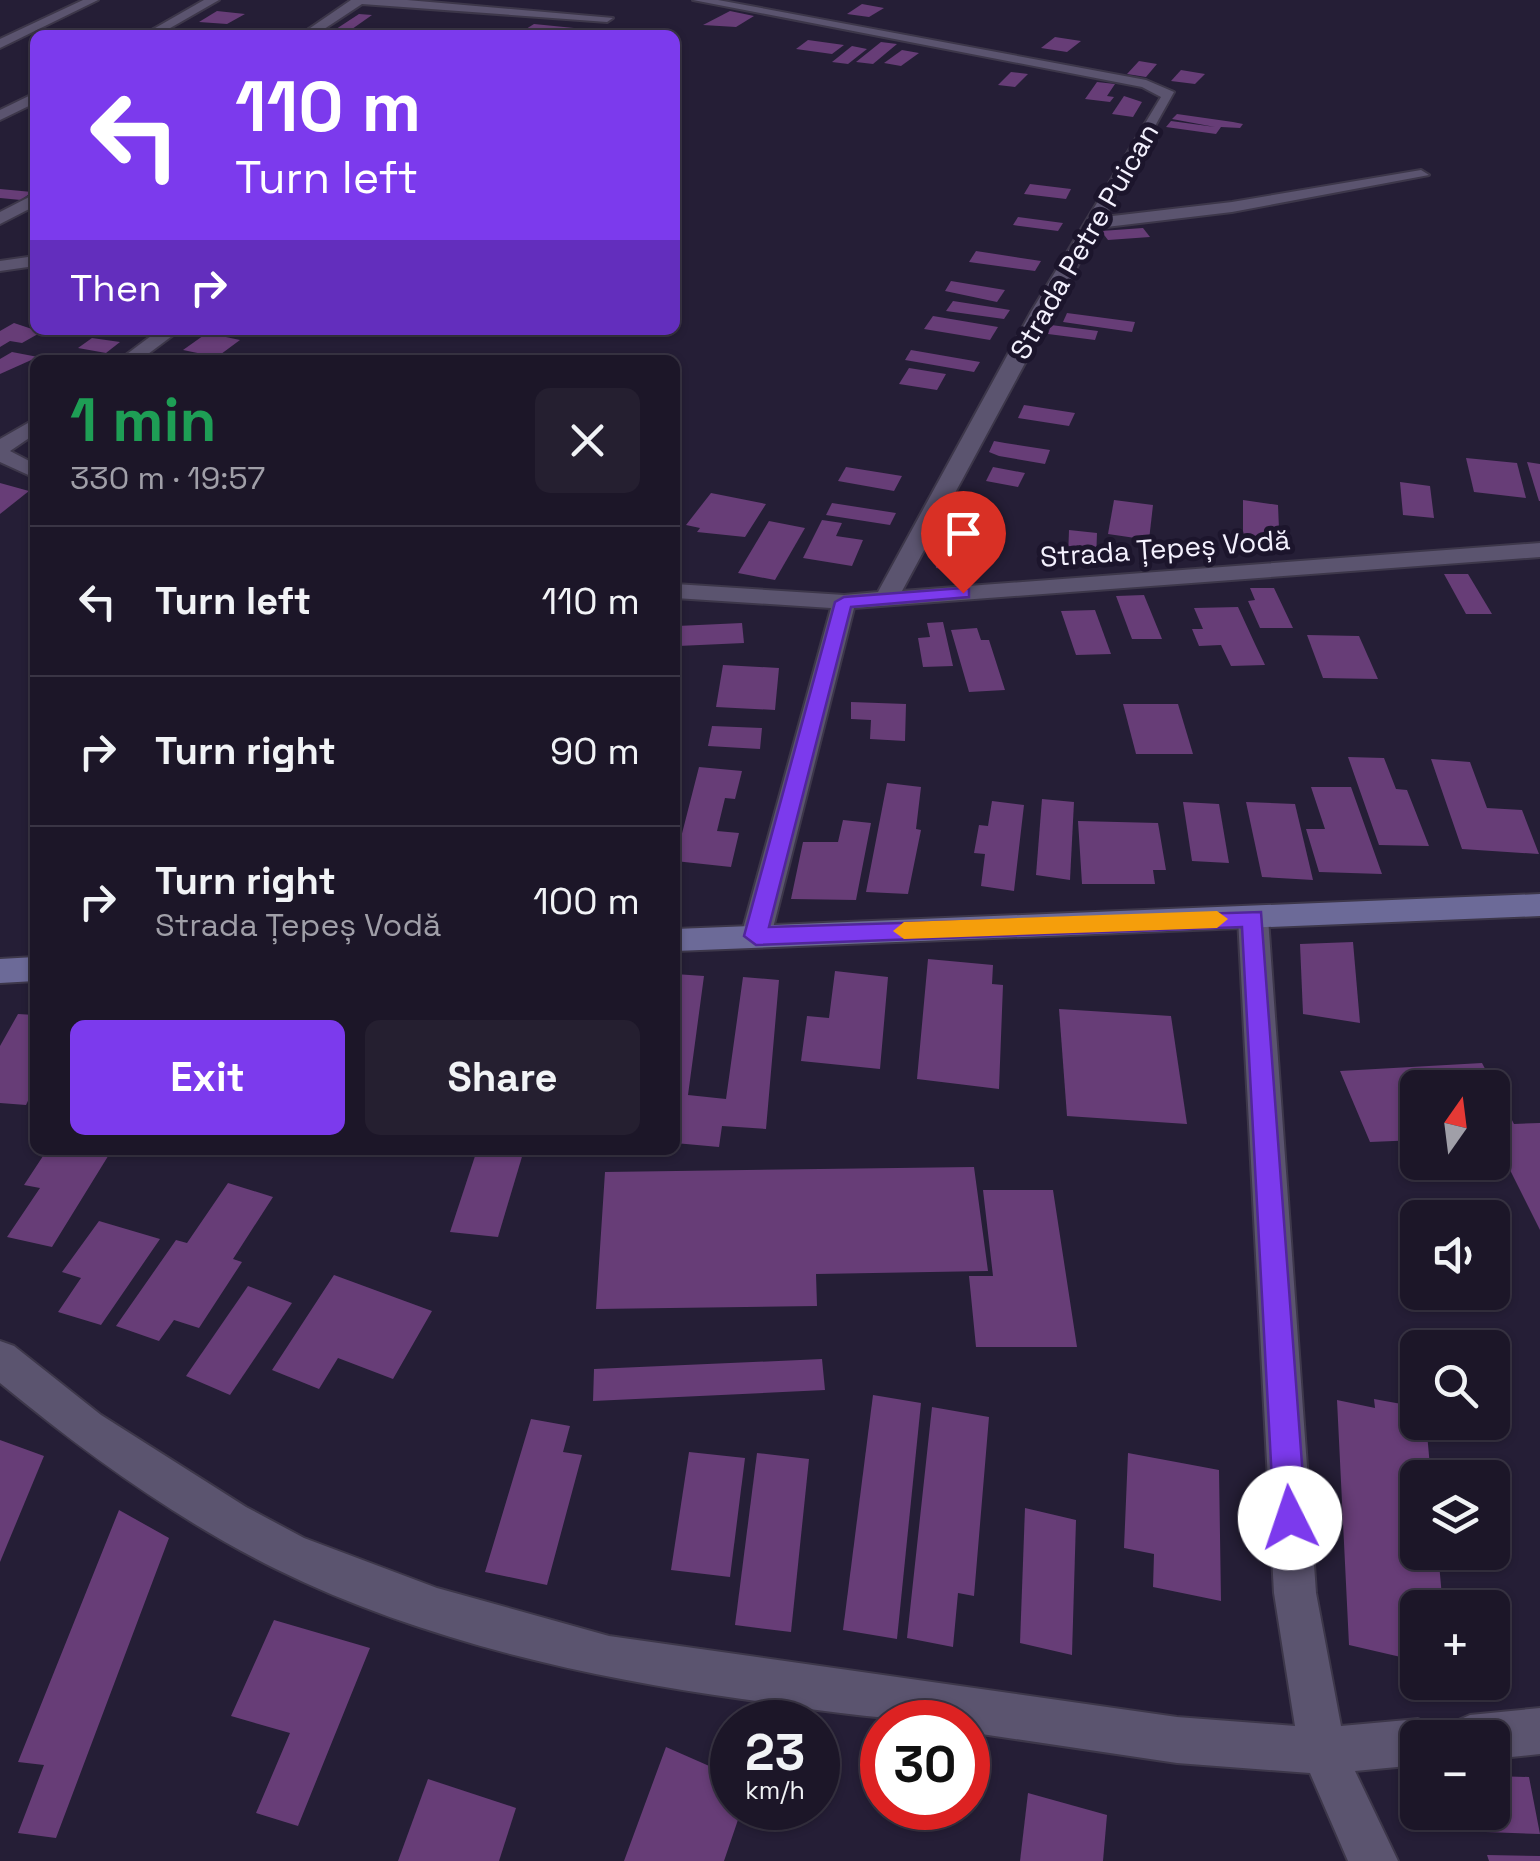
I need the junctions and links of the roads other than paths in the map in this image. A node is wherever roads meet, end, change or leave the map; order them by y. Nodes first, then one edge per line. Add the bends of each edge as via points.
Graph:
1 (92, 0) edge
2 (212, 0) edge
3 (358, 0) edge
4 (480, 0) edge
5 (699, 0) edge
6 (466, 8) junction
7 (619, 9) dead end
8 (607, 18) junction
9 (158, 30) edge
10 (313, 30) edge
11 (590, 30) edge
12 (0, 44) edge
13 (30, 100) edge
14 (0, 116) edge
15 (1421, 175) dead end
16 (30, 202) edge
17 (0, 219) edge
18 (1090, 224) junction
19 (30, 263) edge
20 (0, 266) edge
21 (164, 335) edge
22 (135, 355) edge
23 (30, 429) edge
24 (0, 451) edge
25 (30, 469) edge
26 (1540, 550) edge
27 (680, 592) edge
28 (886, 599) junction
29 (844, 602) junction
30 (1540, 904) edge
31 (1253, 918) junction
32 (756, 936) junction
33 (680, 940) edge
34 (30, 969) edge
35 (0, 971) edge
36 (0, 1359) edge
37 (1540, 1731) edge
38 (1510, 1734) edge
39 (1400, 1744) edge
40 (1321, 1751) junction
41 (1374, 1861) edge

1 - 12 street
2 - 9 street
3 - 6 street
3 - 10 street
4 - 6 street
5 - 18 street, Strada Petre Puican via 1163,89 1169,95
6 - 8 street
7 - 8 street
8 - 11 street
13 - 14 street
15 - 18 street
16 - 17 street
18 - 28 street, Strada Petre Puican
19 - 20 street
21 - 22 street
23 - 24 street
24 - 25 street
26 - 28 street, Strada Țepeș Vodă
27 - 29 street, Strada Țepeș Vodă
28 - 29 street, Strada Țepeș Vodă
29 - 32 street
30 - 31 street
31 - 32 street
31 - 40 street via 1295,1593 1306,1691
32 - 33 street
34 - 35 street
36 - 40 street via 87,1429 232,1522 292,1555 437,1610 610,1658 1177,1740
37 - 38 street
39 - 40 street
40 - 41 street

